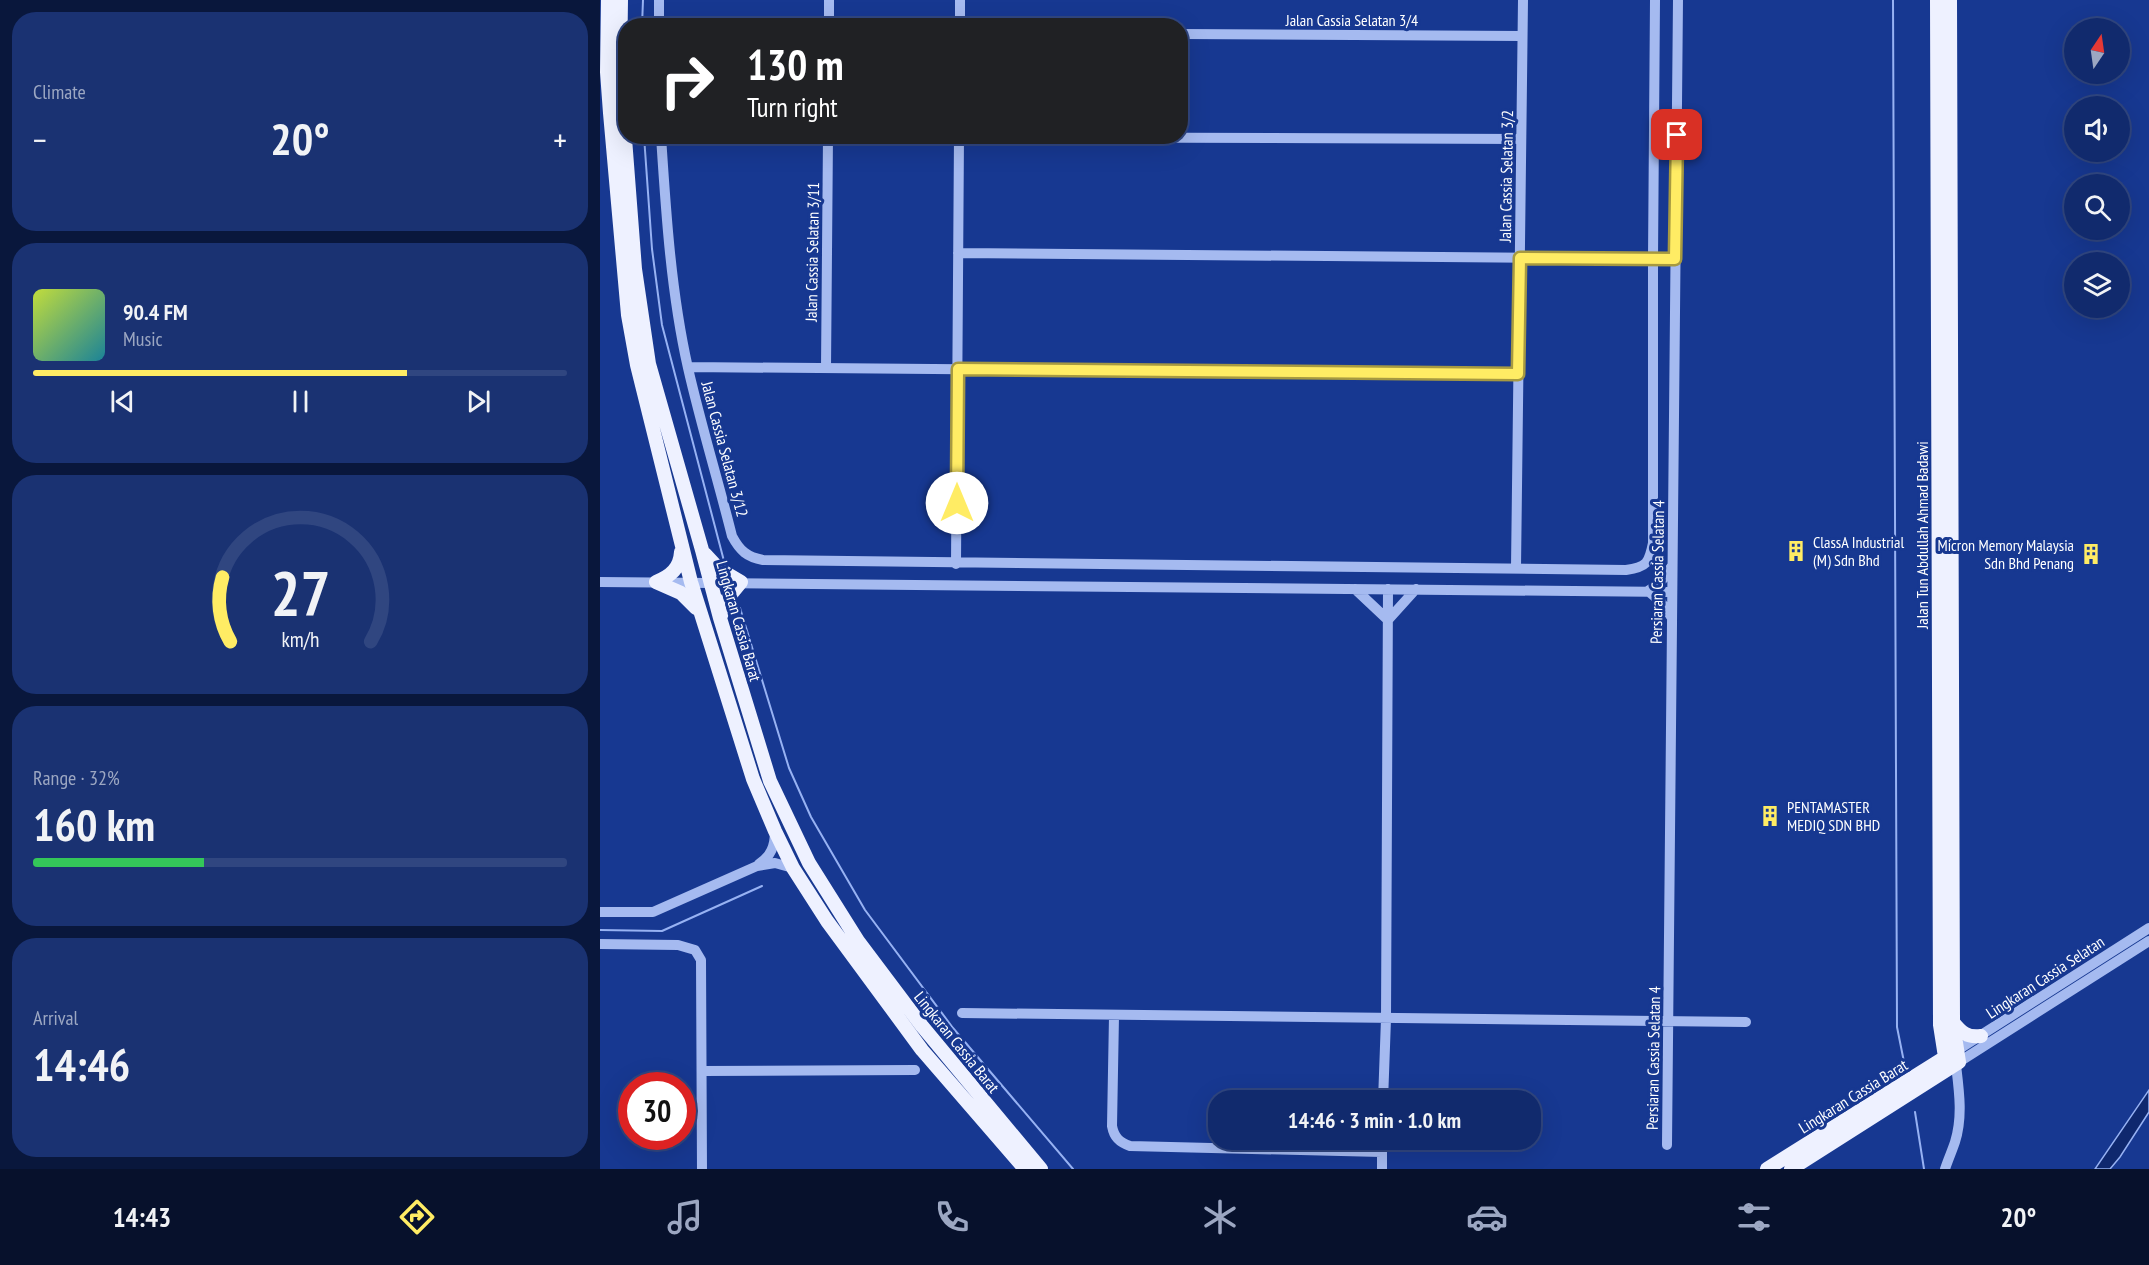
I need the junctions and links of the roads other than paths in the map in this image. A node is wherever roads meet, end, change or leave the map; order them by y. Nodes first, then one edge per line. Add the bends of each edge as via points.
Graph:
1 (608, 0) edge
2 (621, 0) edge
3 (659, 0) edge
4 (830, 0) edge
5 (960, 0) edge
6 (1523, 0) edge
7 (1655, 0) edge
8 (1678, 0) edge
9 (1937, 0) edge
10 (1950, 0) edge
11 (621, 18) edge
12 (659, 18) edge
13 (829, 18) edge
14 (960, 18) edge
15 (1188, 34) edge
16 (1522, 36) junction
17 (607, 72) junction
18 (600, 85) edge
19 (605, 108) edge
20 (1188, 138) edge
21 (1521, 139) junction
22 (625, 144) edge
23 (662, 144) edge
24 (828, 144) edge
25 (959, 144) edge
26 (958, 253) junction
27 (1520, 258) junction
28 (1653, 259) junction
29 (1675, 259) junction
30 (688, 367) junction
31 (826, 368) junction
32 (958, 369) junction
33 (1518, 374) junction
34 (681, 547) junction
35 (702, 550) junction
36 (956, 564) junction
37 (1673, 566) junction
38 (1516, 568) junction
39 (600, 582) edge
40 (656, 582) junction
41 (691, 582) junction
42 (741, 582) junction
43 (711, 583) junction
44 (1355, 589) junction
45 (1388, 589) junction
46 (1416, 589) junction
47 (1648, 591) junction
48 (1672, 592) junction
49 (700, 613) junction
50 (720, 618) junction
51 (1672, 618) junction
52 (1388, 620) junction
53 (1946, 769) junction
54 (775, 831) junction
55 (757, 866) junction
56 (794, 868) junction
57 (600, 912) edge
58 (2149, 928) edge
59 (2149, 941) edge
60 (600, 944) edge
61 (962, 1013) dead end
62 (1114, 1016) junction
63 (1386, 1019) junction
64 (1668, 1021) junction
65 (1746, 1022) dead end
66 (1947, 1025) junction
67 (1981, 1036) junction
68 (1953, 1061) junction
69 (915, 1070) dead end
70 (702, 1071) junction
71 (1922, 1072) junction
72 (1383, 1090) edge
73 (1667, 1145) dead end
74 (1363, 1152) junction
75 (1382, 1152) joint
76 (702, 1169) edge
77 (1025, 1169) edge
78 (1041, 1169) edge
79 (1381, 1169) edge
80 (1767, 1169) edge
81 (1791, 1169) edge
82 (1945, 1169) edge

1 - 17 main road, Lingkaran Cassia Barat
2 - 11 main road, Lingkaran Cassia Barat
3 - 12 street
4 - 13 street
5 - 14 street
6 - 16 street, Jalan Cassia Selatan 3/2
7 - 28 street
8 - 29 street, Persiaran Cassia Selatan 4
9 - 53 main road, Jalan Tun Abdullah Ahmad Badawi
10 - 53 main road, Jalan Tun Abdullah Ahmad Badawi
15 - 16 street, Jalan Cassia Selatan 3/4
16 - 21 street, Jalan Cassia Selatan 3/2
17 - 18 street
17 - 19 main road, Lingkaran Cassia Barat
19 - 34 main road, Lingkaran Cassia Barat via 628,315
20 - 21 street
21 - 27 street, Jalan Cassia Selatan 3/2
22 - 35 main road, Lingkaran Cassia Barat via 635,269 649,364
23 - 30 street, Jalan Cassia Selatan 3/12 via 676,295
24 - 31 street, Jalan Cassia Selatan 3/11
25 - 26 street
26 - 27 street
26 - 32 street
27 - 28 street
27 - 33 street, Jalan Cassia Selatan 3/2
28 - 29 street
28 - 38 street, Jalan Cassia Selatan 3/12 via 1653,543 1649,560 1640,568 1626,570
29 - 37 street, Persiaran Cassia Selatan 4
30 - 31 street
30 - 36 street, Jalan Cassia Selatan 3/12 via 738,549 763,561
31 - 32 street
32 - 33 street
32 - 36 street
33 - 38 street, Jalan Cassia Selatan 3/2
34 - 40 main road via 676,570
34 - 41 main road, Lingkaran Cassia Barat
35 - 42 main road via 719,569
35 - 43 main road, Lingkaran Cassia Barat
36 - 38 street, Jalan Cassia Selatan 3/12
37 - 47 street
37 - 48 street, Persiaran Cassia Selatan 4
39 - 40 street
40 - 41 street
40 - 49 main road via 681,593
41 - 43 street
41 - 49 main road, Lingkaran Cassia Barat
42 - 43 street
42 - 44 street
42 - 50 main road via 727,599
43 - 50 main road, Lingkaran Cassia Barat
44 - 45 street
44 - 52 street
45 - 46 street
45 - 52 street
46 - 47 street
46 - 52 street
47 - 48 street
47 - 51 street
48 - 51 street, Persiaran Cassia Selatan 4
49 - 54 main road, Lingkaran Cassia Barat via 753,779
50 - 78 main road, Lingkaran Cassia Barat via 770,781 809,863 858,941 915,1017
51 - 64 street, Persiaran Cassia Selatan 4
52 - 63 street
53 - 66 main road, Jalan Tun Abdullah Ahmad Badawi
54 - 55 street via 772,851
54 - 56 main road, Lingkaran Cassia Barat
55 - 56 street via 775,863
55 - 57 street via 653,912
56 - 77 main road, Lingkaran Cassia Barat via 827,921 922,1050
58 - 67 street, Lingkaran Cassia Selatan
59 - 68 street, Lingkaran Cassia Selatan
60 - 70 street via 678,945 695,950 702,960
61 - 62 street
62 - 63 street
62 - 74 street via 1112,1126 1122,1143
63 - 64 street
63 - 72 street
64 - 65 street
64 - 73 street, Persiaran Cassia Selatan 4
66 - 67 main road via 1966,1035
66 - 68 main road, Jalan Tun Abdullah Ahmad Badawi
66 - 71 main road
67 - 68 street, Lingkaran Cassia Selatan
68 - 71 main road, Lingkaran Cassia Barat
68 - 81 main road, Lingkaran Cassia Barat
68 - 82 street via 1960,1100 1959,1122
69 - 70 street
70 - 76 street
71 - 80 main road, Lingkaran Cassia Barat
74 - 75 street
74 - 79 street
75 - 79 street

